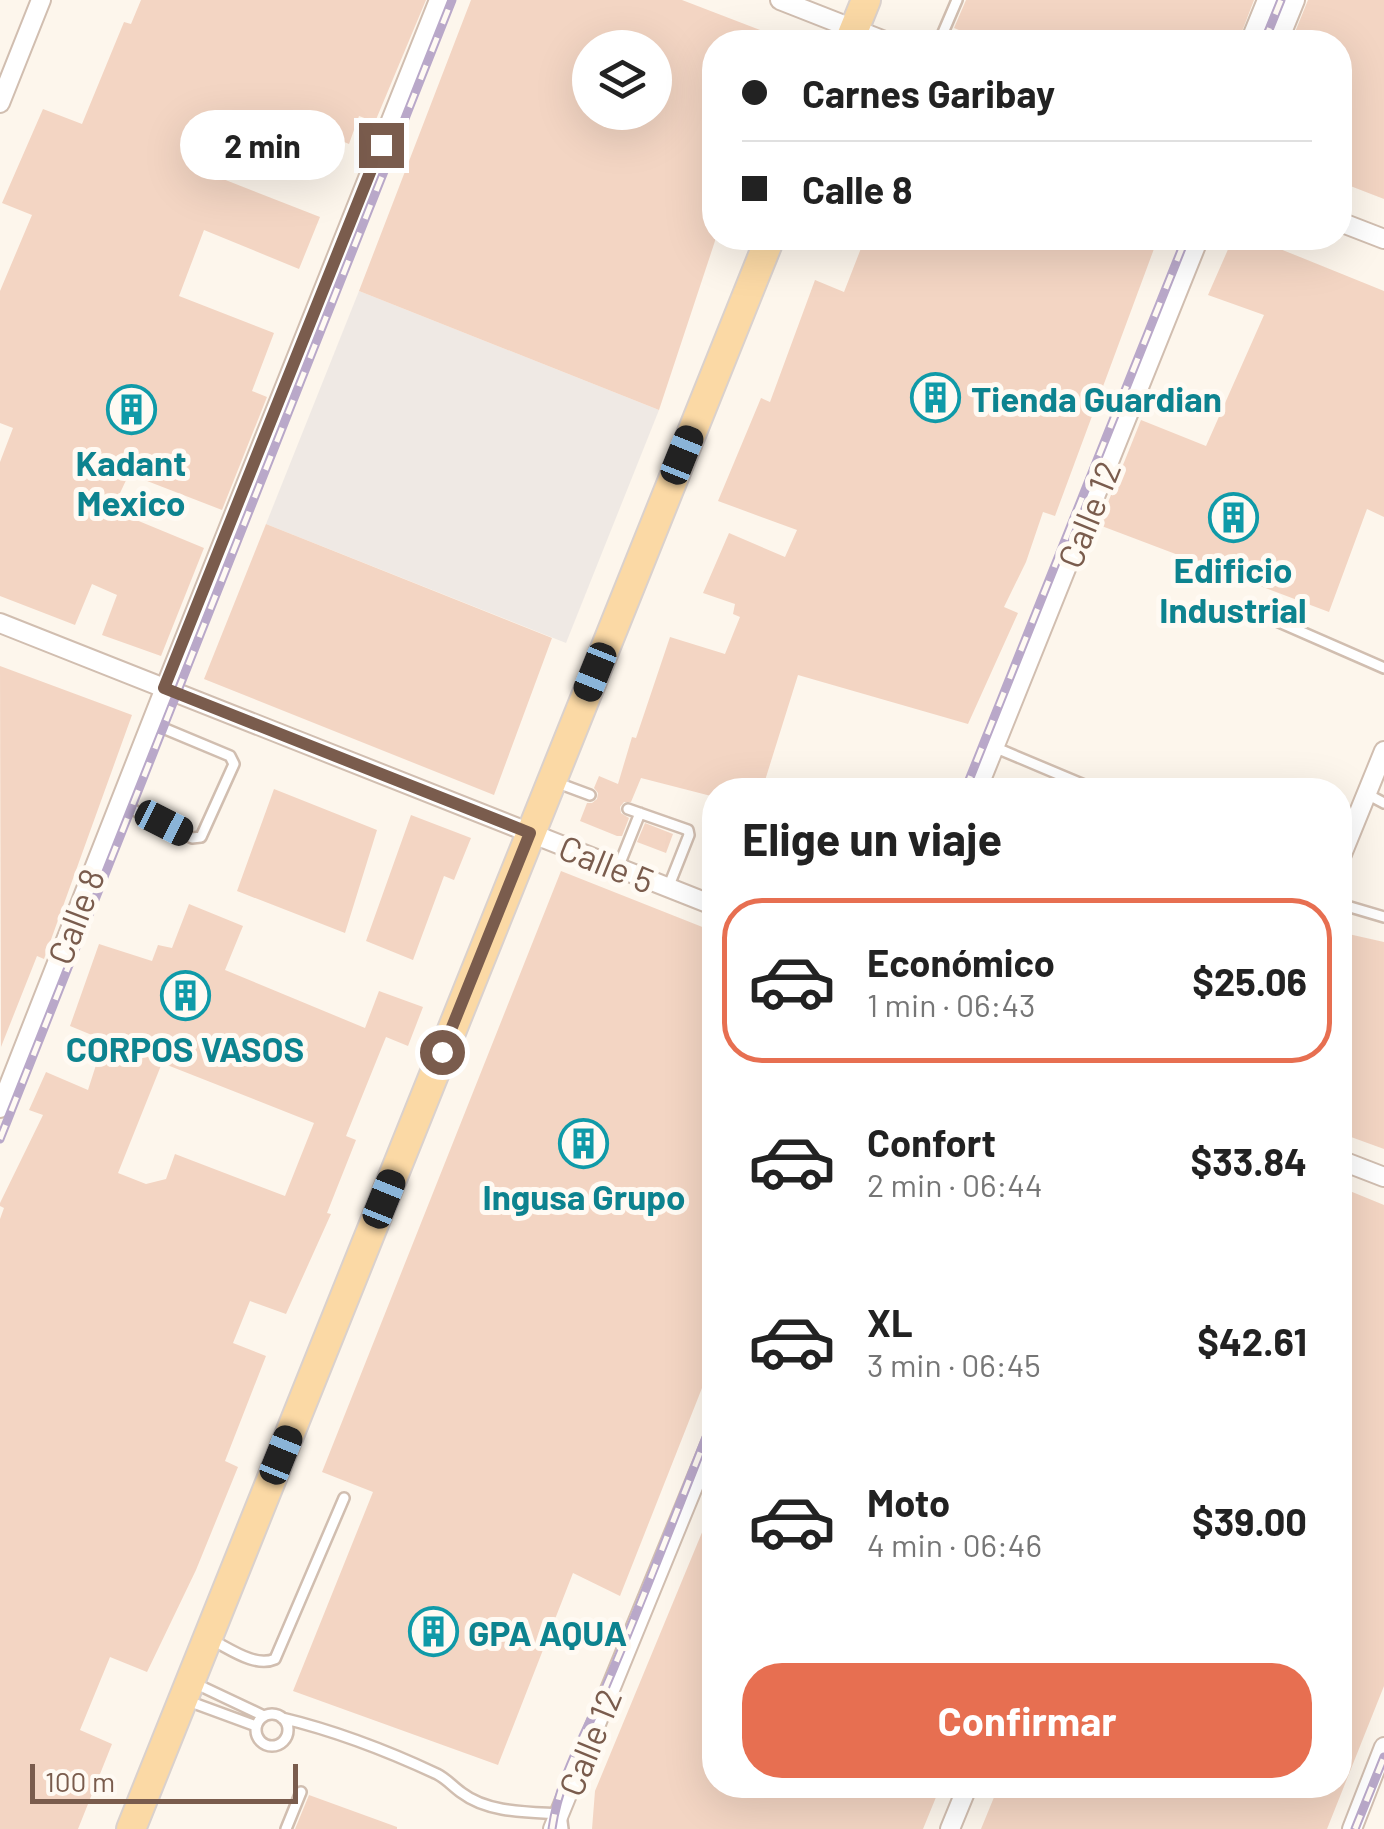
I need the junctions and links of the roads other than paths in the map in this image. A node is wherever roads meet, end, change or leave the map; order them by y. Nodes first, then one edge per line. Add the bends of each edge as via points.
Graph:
1 (41, 0) edge
2 (439, 0) edge
3 (780, 0) edge
4 (866, 0) edge
5 (956, 0) edge
6 (1266, 0) edge
7 (1294, 0) edge
8 (840, 30) edge
9 (854, 30) edge
10 (944, 30) edge
11 (1255, 30) edge
12 (1283, 30) edge
13 (0, 103) edge
14 (1352, 227) edge
15 (1384, 239) edge
16 (765, 250) edge
17 (1194, 250) edge
18 (1247, 608) dead end
19 (0, 623) edge
20 (1384, 668) edge
21 (164, 688) junction
22 (150, 723) junction
23 (994, 747) junction
24 (1384, 752) edge
25 (982, 778) edge
26 (1067, 778) edge
27 (551, 781) junction
28 (590, 796) dead end
29 (1376, 798) edge
30 (120, 803) junction
31 (628, 810) dead end
32 (640, 813) junction
33 (530, 833) junction
34 (1352, 838) edge
35 (618, 868) junction
36 (668, 888) junction
37 (702, 901) edge
38 (1352, 908) edge
39 (1384, 917) edge
40 (0, 1108) edge
41 (1352, 1165) edge
42 (1384, 1177) edge
43 (702, 1466) edge
44 (344, 1498) dead end
45 (208, 1638) junction
46 (186, 1690) junction
47 (264, 1716) junction
48 (282, 1718) junction
49 (256, 1726) junction
50 (1384, 1747) edge
51 (301, 1792) dead end
52 (963, 1798) edge
53 (559, 1824) edge
54 (131, 1829) edge
55 (286, 1829) edge
56 (950, 1829) edge
57 (1352, 1829) edge

1 - 13 street
2 - 21 street, Calle 8
3 - 8 street
4 - 9 main road
5 - 10 lane
6 - 11 street
7 - 12 street
14 - 15 street
16 - 27 main road
17 - 23 street, Calle 12
18 - 20 lane
19 - 21 street, Calle 5
21 - 22 street, Calle 8
21 - 33 street, Calle 5
22 - 30 street, Calle 8
22 - 30 lane via 230,756 234,764 201,836 192,838
23 - 25 street, Calle 12
23 - 26 lane
24 - 29 street
27 - 28 lane
27 - 33 main road
29 - 34 street
30 - 40 street, Calle 8
31 - 32 lane
32 - 35 lane
32 - 36 lane via 689,832
33 - 35 street, Calle 5
33 - 45 main road
35 - 36 street, Calle 5
36 - 37 street, Calle 5
38 - 39 lane
41 - 42 street
43 - 53 street, Calle 12
44 - 45 lane via 275,1659 258,1662
45 - 46 main road
46 - 47 lane
46 - 49 lane
46 - 54 main road
47 - 48 lane
47 - 49 lane
48 - 49 lane via 288,1735 281,1745 262,1743
48 - 53 lane via 441,1775 463,1795
50 - 57 street
51 - 55 lane
52 - 56 street

